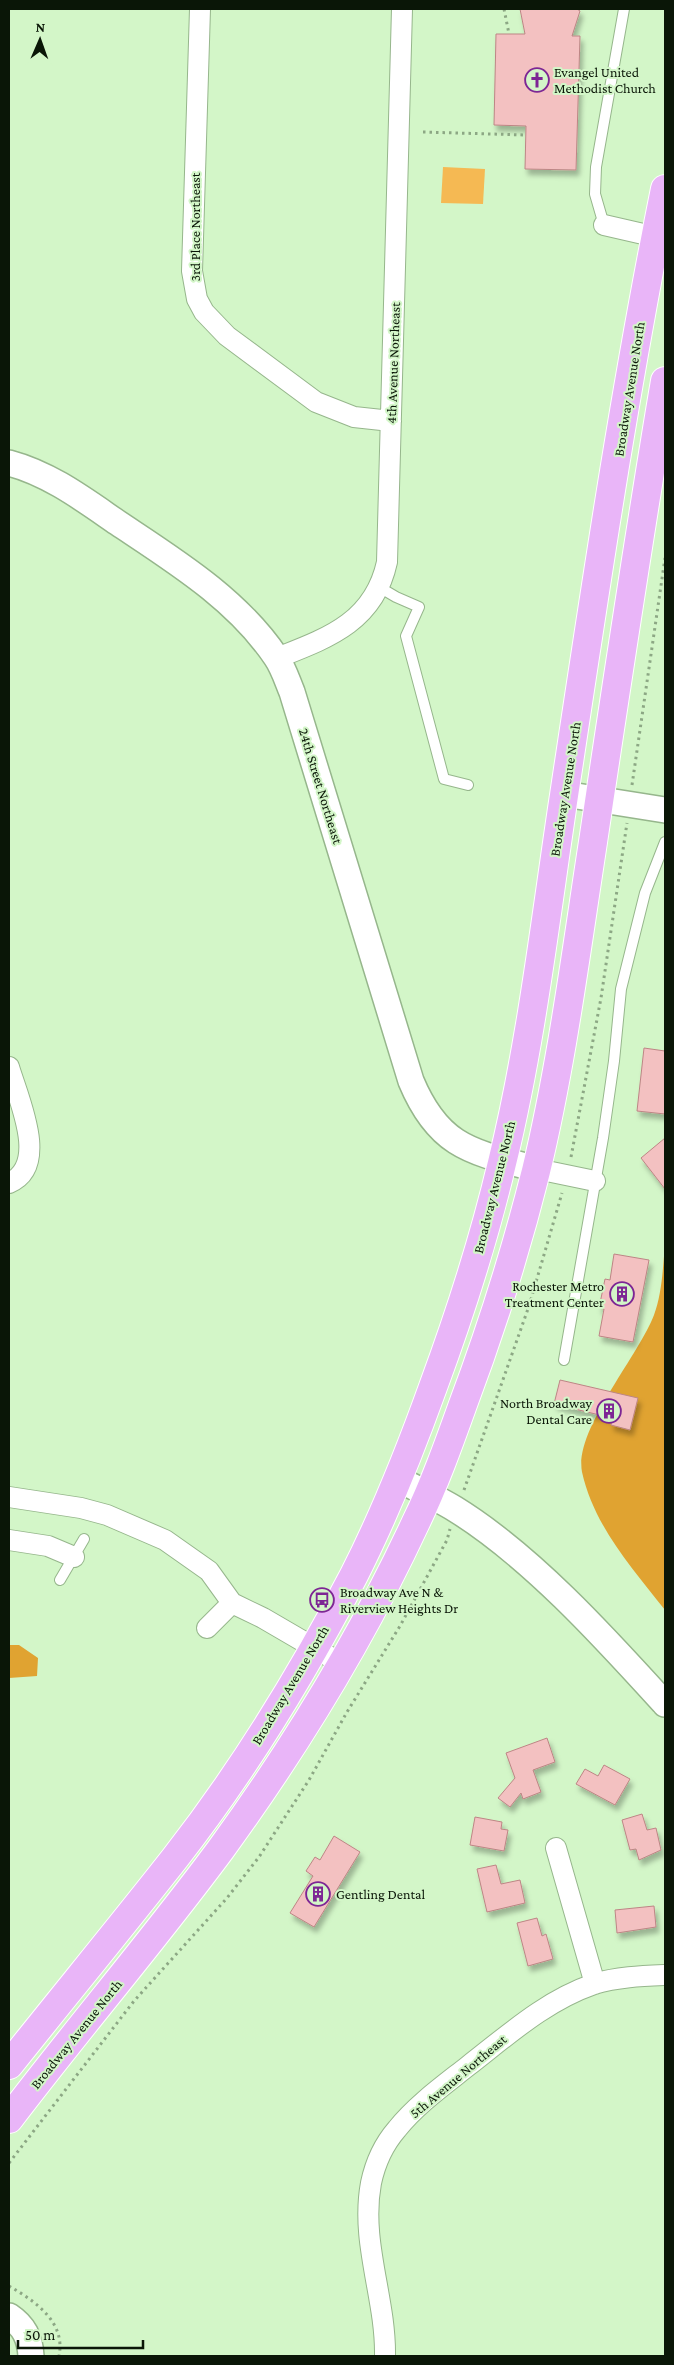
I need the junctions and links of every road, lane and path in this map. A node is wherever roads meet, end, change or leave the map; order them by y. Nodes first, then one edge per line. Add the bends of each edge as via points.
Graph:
1 (200, 9) edge
2 (402, 9) edge
3 (504, 9) edge
4 (624, 9) edge
5 (509, 34) dead end
6 (423, 132) dead end
7 (526, 136) dead end
8 (665, 189) edge
9 (604, 225) joint
10 (660, 238) edge
11 (665, 381) edge
12 (391, 421) junction
13 (9, 463) edge
14 (665, 558) edge
15 (379, 587) junction
16 (277, 658) junction
17 (632, 782) dead end
18 (468, 785) dead end
19 (564, 794) junction
20 (600, 799) junction
21 (665, 810) edge
22 (626, 828) dead end
23 (665, 842) edge
24 (9, 1067) edge
25 (503, 1160) junction
26 (537, 1169) junction
27 (567, 1176) junction
28 (595, 1181) junction
29 (9, 1183) edge
30 (564, 1360) dead end
31 (398, 1479) junction
32 (464, 1489) dead end
33 (429, 1494) junction
34 (9, 1498) edge
35 (84, 1539) dead end
36 (9, 1540) edge
37 (74, 1557) junction
38 (60, 1580) dead end
39 (232, 1603) junction
40 (207, 1628) dead end
41 (313, 1647) junction
42 (342, 1664) junction
43 (665, 1704) edge
44 (556, 1848) dead end
45 (665, 1975) edge
46 (595, 1984) junction
47 (9, 2065) edge
48 (9, 2119) edge
49 (9, 2286) edge
50 (9, 2316) edge
51 (31, 2356) edge
52 (59, 2356) edge
53 (385, 2356) edge

1 - 12 street, 3rd Place Northeast via 192,271 198,300 204,312 227,336 316,402 354,416
2 - 12 street, 4th Avenue Northeast
3 - 5 path
4 - 9 lane via 596,167 595,194
6 - 7 path
8 - 10 main road, Broadway Avenue North
9 - 10 street
10 - 19 main road, Broadway Avenue North via 604,536
11 - 20 main road, Broadway Avenue North
12 - 15 street, 4th Avenue Northeast via 388,552
13 - 16 street, 24th Street Northeast via 29,468 68,489 177,562 236,610
14 - 17 path
15 - 16 street, 4th Avenue Northeast via 365,609 341,630
15 - 18 lane via 419,607 406,636 444,779
16 - 25 street, 24th Street Northeast via 292,692 417,1095 427,1114 456,1142
19 - 20 street
19 - 25 main road, Broadway Avenue North via 530,1015
20 - 21 street
20 - 26 main road, Broadway Avenue North via 561,1043
22 - 27 path via 602,998
23 - 28 lane via 645,893 621,989 614,1062
24 - 29 street via 30,1144 24,1174
25 - 26 street, 24th Street Northeast
25 - 31 main road, Broadway Avenue North via 479,1250
26 - 27 street
26 - 33 main road, Broadway Avenue North via 499,1303
27 - 28 street
27 - 32 path via 529,1306
28 - 30 lane
31 - 33 street
31 - 41 main road, Broadway Avenue North via 354,1574
33 - 42 main road, Broadway Avenue North
33 - 43 street via 508,1547 562,1597
34 - 39 street via 81,1508 165,1540 209,1571
35 - 37 lane
36 - 37 street via 48,1546
37 - 38 lane
39 - 40 street
39 - 41 street
41 - 42 street
41 - 47 main road, Broadway Avenue North via 254,1746 219,1797 176,1856
42 - 48 main road, Broadway Avenue North via 292,1746 219,1851
44 - 46 street
45 - 46 street, 5th Avenue Northeast via 633,1976
46 - 53 street, 5th Avenue Northeast via 537,2012 438,2089 397,2128 380,2156 371,2183 368,2208 371,2259
49 - 52 path via 43,2310 58,2329
50 - 51 street via 22,2326

